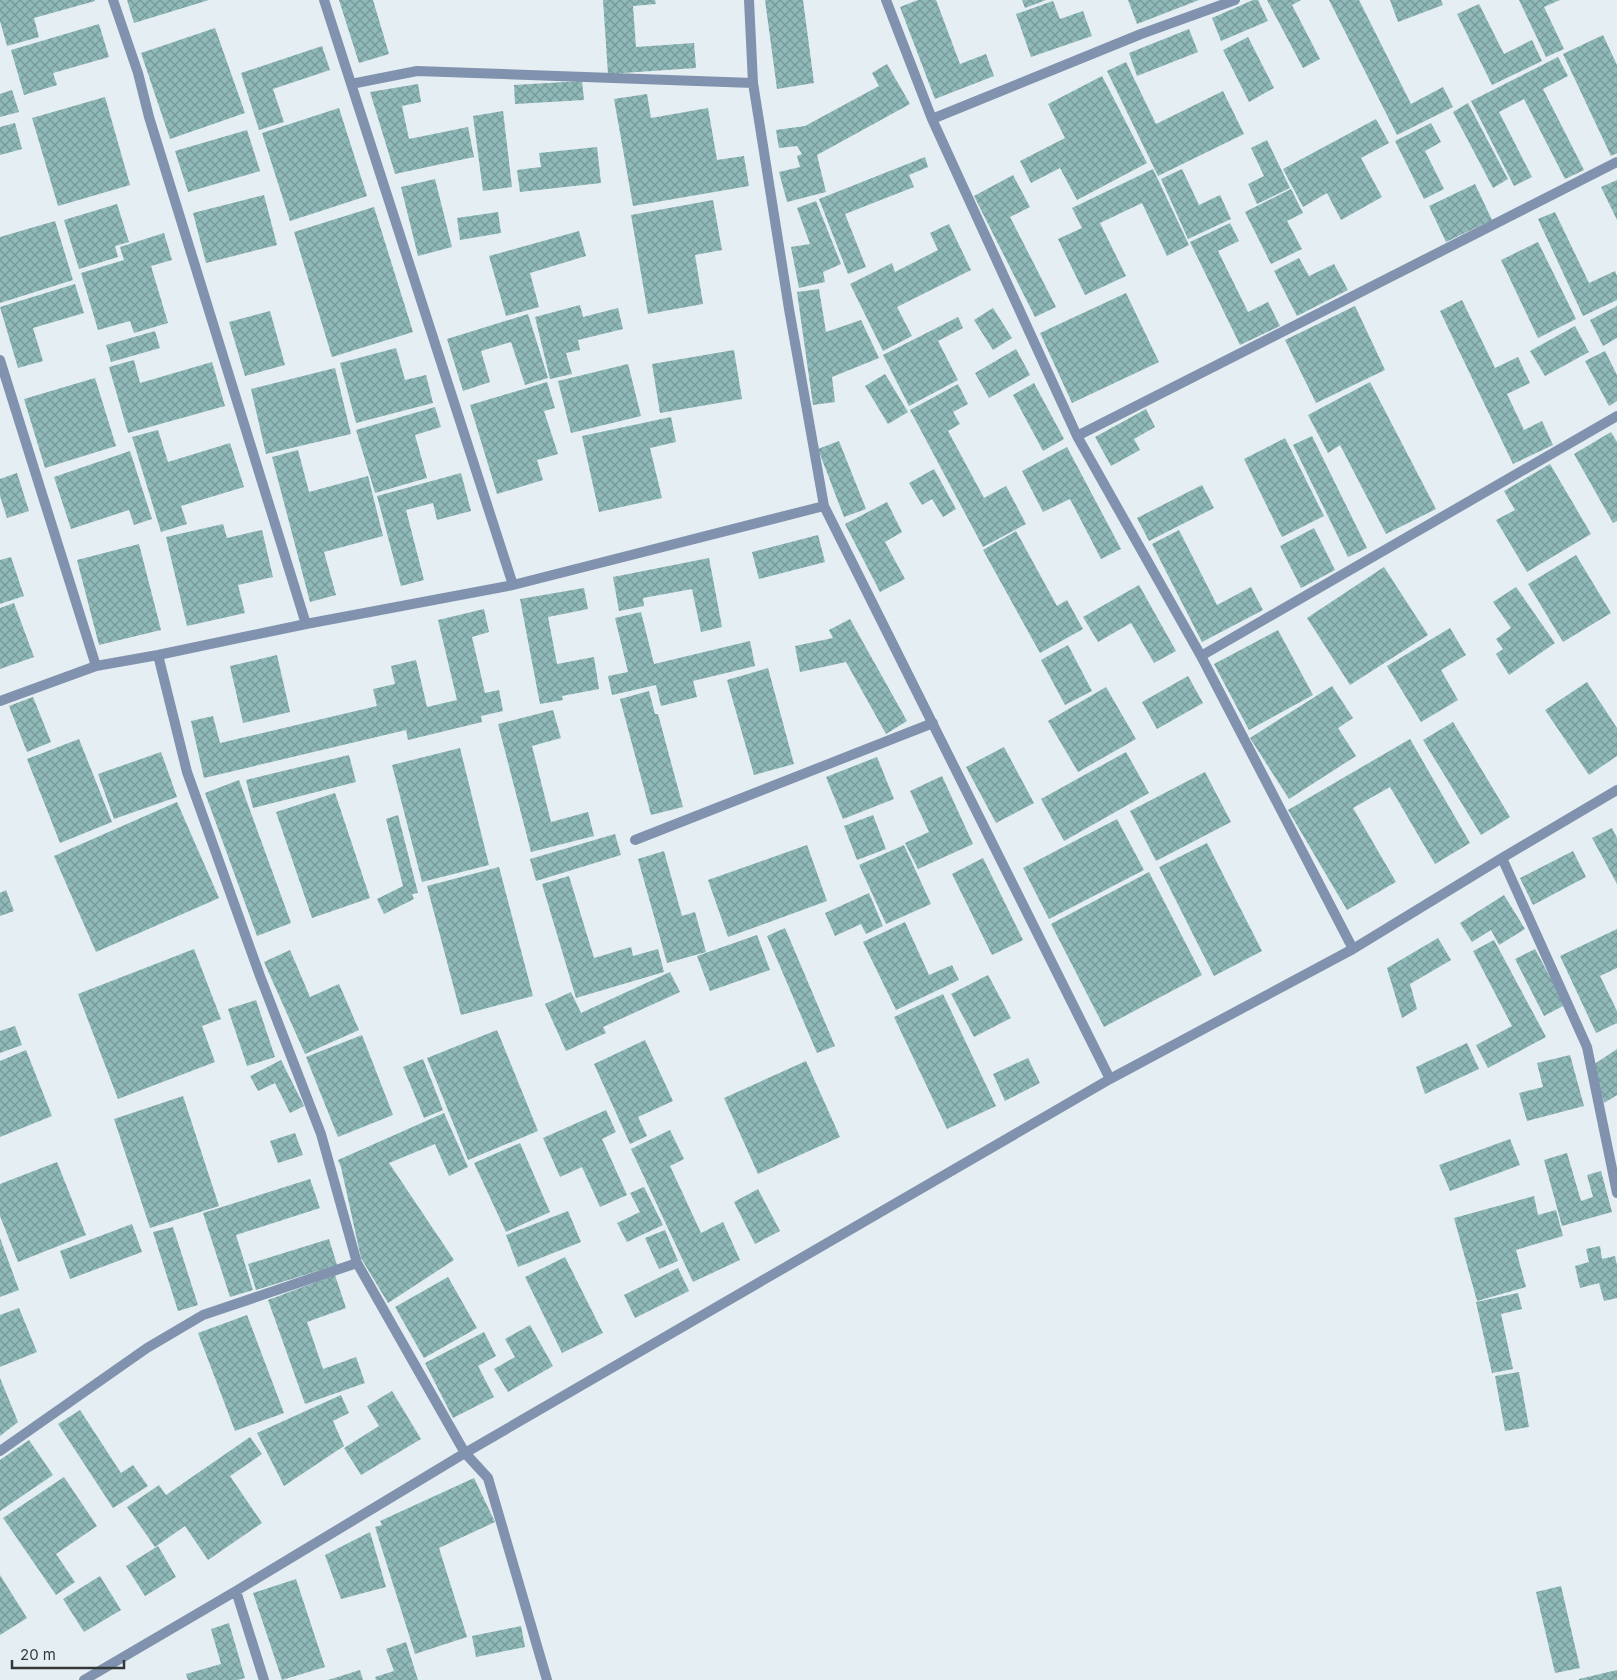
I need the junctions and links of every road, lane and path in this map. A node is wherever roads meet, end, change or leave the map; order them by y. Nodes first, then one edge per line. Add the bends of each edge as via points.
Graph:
1 (113, 0) edge
2 (324, 0) edge
3 (749, 0) edge
4 (886, 0) edge
5 (1235, 0) edge
6 (753, 83) junction
7 (351, 84) junction
8 (932, 119) junction
9 (1617, 162) edge
10 (0, 360) edge
11 (1617, 416) edge
12 (1077, 436) junction
13 (824, 506) junction
14 (513, 585) junction
15 (306, 624) junction
16 (158, 655) junction
17 (1201, 656) junction
18 (96, 666) junction
19 (0, 701) edge
20 (933, 723) junction
21 (1617, 790) edge
22 (635, 840) dead end
23 (1502, 858) junction
24 (1353, 949) junction
25 (1110, 1079) junction
26 (1617, 1193) edge
27 (357, 1263) junction
28 (0, 1451) edge
29 (465, 1453) junction
30 (236, 1591) junction
31 (84, 1680) edge
32 (264, 1680) edge
33 (548, 1680) edge

1 - 15 street
2 - 7 street
3 - 6 street
4 - 8 street
5 - 8 street via 1141,34
6 - 7 street via 417,71
6 - 13 street
7 - 14 street
8 - 12 street
9 - 12 street
10 - 18 street
11 - 17 street
12 - 17 street
13 - 14 street
13 - 20 street
14 - 15 street
15 - 16 street
16 - 18 street
16 - 27 street via 187,772 321,1134
17 - 24 street
18 - 19 street
20 - 22 street
20 - 25 street
21 - 23 street
23 - 24 street
23 - 26 street via 1587,1047
24 - 25 street
25 - 29 street
27 - 28 street via 203,1315 147,1348
27 - 29 street
29 - 30 street
29 - 33 street via 488,1478
30 - 31 street
30 - 32 street

